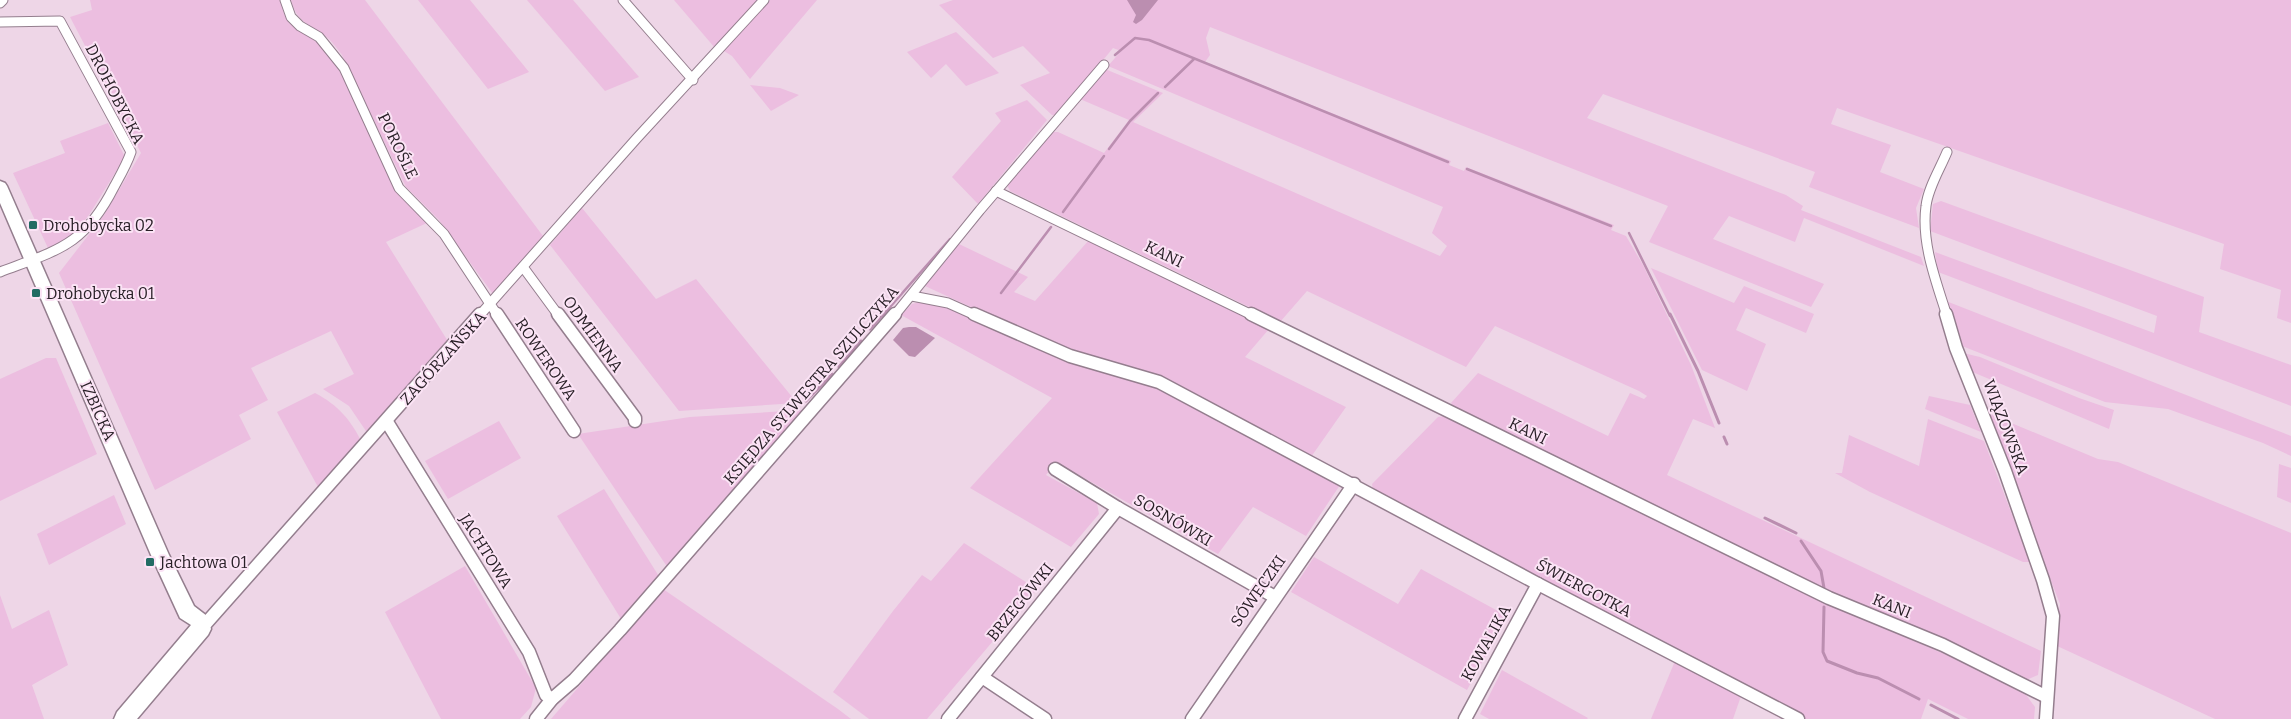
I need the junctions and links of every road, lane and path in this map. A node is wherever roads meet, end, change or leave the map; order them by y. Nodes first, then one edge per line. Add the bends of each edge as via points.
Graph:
1 (3, 0) edge
2 (285, 0) edge
3 (623, 0) edge
4 (764, 0) edge
5 (0, 3) edge
6 (0, 22) edge
7 (1104, 66) dead end
8 (693, 80) junction
9 (1947, 152) dead end
10 (0, 186) edge
11 (996, 191) junction
12 (32, 259) junction
13 (523, 267) junction
14 (0, 272) edge
15 (912, 296) junction
16 (490, 306) junction
17 (635, 421) dead end
18 (386, 422) junction
19 (574, 431) dead end
20 (1056, 470) dead end
21 (1354, 484) junction
22 (1118, 508) junction
23 (1538, 584) junction
24 (1275, 597) junction
25 (201, 630) junction
26 (982, 677) junction
27 (2047, 697) junction
28 (552, 699) junction
29 (124, 719) edge
30 (536, 719) edge
31 (948, 719) edge
32 (1045, 719) edge
33 (1192, 719) edge
34 (1465, 719) edge
35 (1798, 719) edge
36 (2046, 719) edge

1 - 5 street
2 - 16 street, POROŚLE via 291,17 319,37 344,68 400,188 444,234
3 - 8 street
4 - 8 street, ZAGÓRZAŃSKA
6 - 12 street, DROHOBYCKA via 60,21 131,152 89,227 67,244
7 - 11 street, KSIĘDZA SYLWESTRA SZULCZYKA
8 - 13 street, ZAGÓRZAŃSKA
9 - 27 street, WIĄZOWSKA via 1926,206 1927,248 1956,348 2005,471 2053,616
10 - 12 street, IZBICKA
11 - 15 street, KSIĘDZA SYLWESTRA SZULCZYKA
11 - 27 street, KANI via 1829,598 1943,645
12 - 14 street
12 - 25 street, IZBICKA via 162,560 187,612 199,619
13 - 16 street, ZAGÓRZAŃSKA
13 - 17 street, ODMIENNA
15 - 21 street, ŚWIERGOTKA via 948,302 1070,356 1159,382
15 - 28 street, KSIĘDZA SYLWESTRA SZULCZYKA via 620,630
16 - 18 street, ZAGÓRZAŃSKA
16 - 19 street, ROWEROWA
18 - 25 street, ZAGÓRZAŃSKA
18 - 28 street, JACHTOWA via 529,652 546,695
20 - 22 street, SOSNÓWKI
21 - 23 street, ŚWIERGOTKA
21 - 24 street, SÓWECZKI
22 - 24 street, SOSNÓWKI
22 - 26 street, BRZEGÓWKI
23 - 34 street, KOWALIKA
23 - 35 street, ŚWIERGOTKA
24 - 33 street, SÓWECZKI
25 - 29 street, ZAGÓRZAŃSKA
26 - 31 street, BRZEGÓWKI
26 - 32 street
27 - 36 street, WIĄZOWSKA
28 - 30 street, KSIĘDZA SYLWESTRA SZULCZYKA

